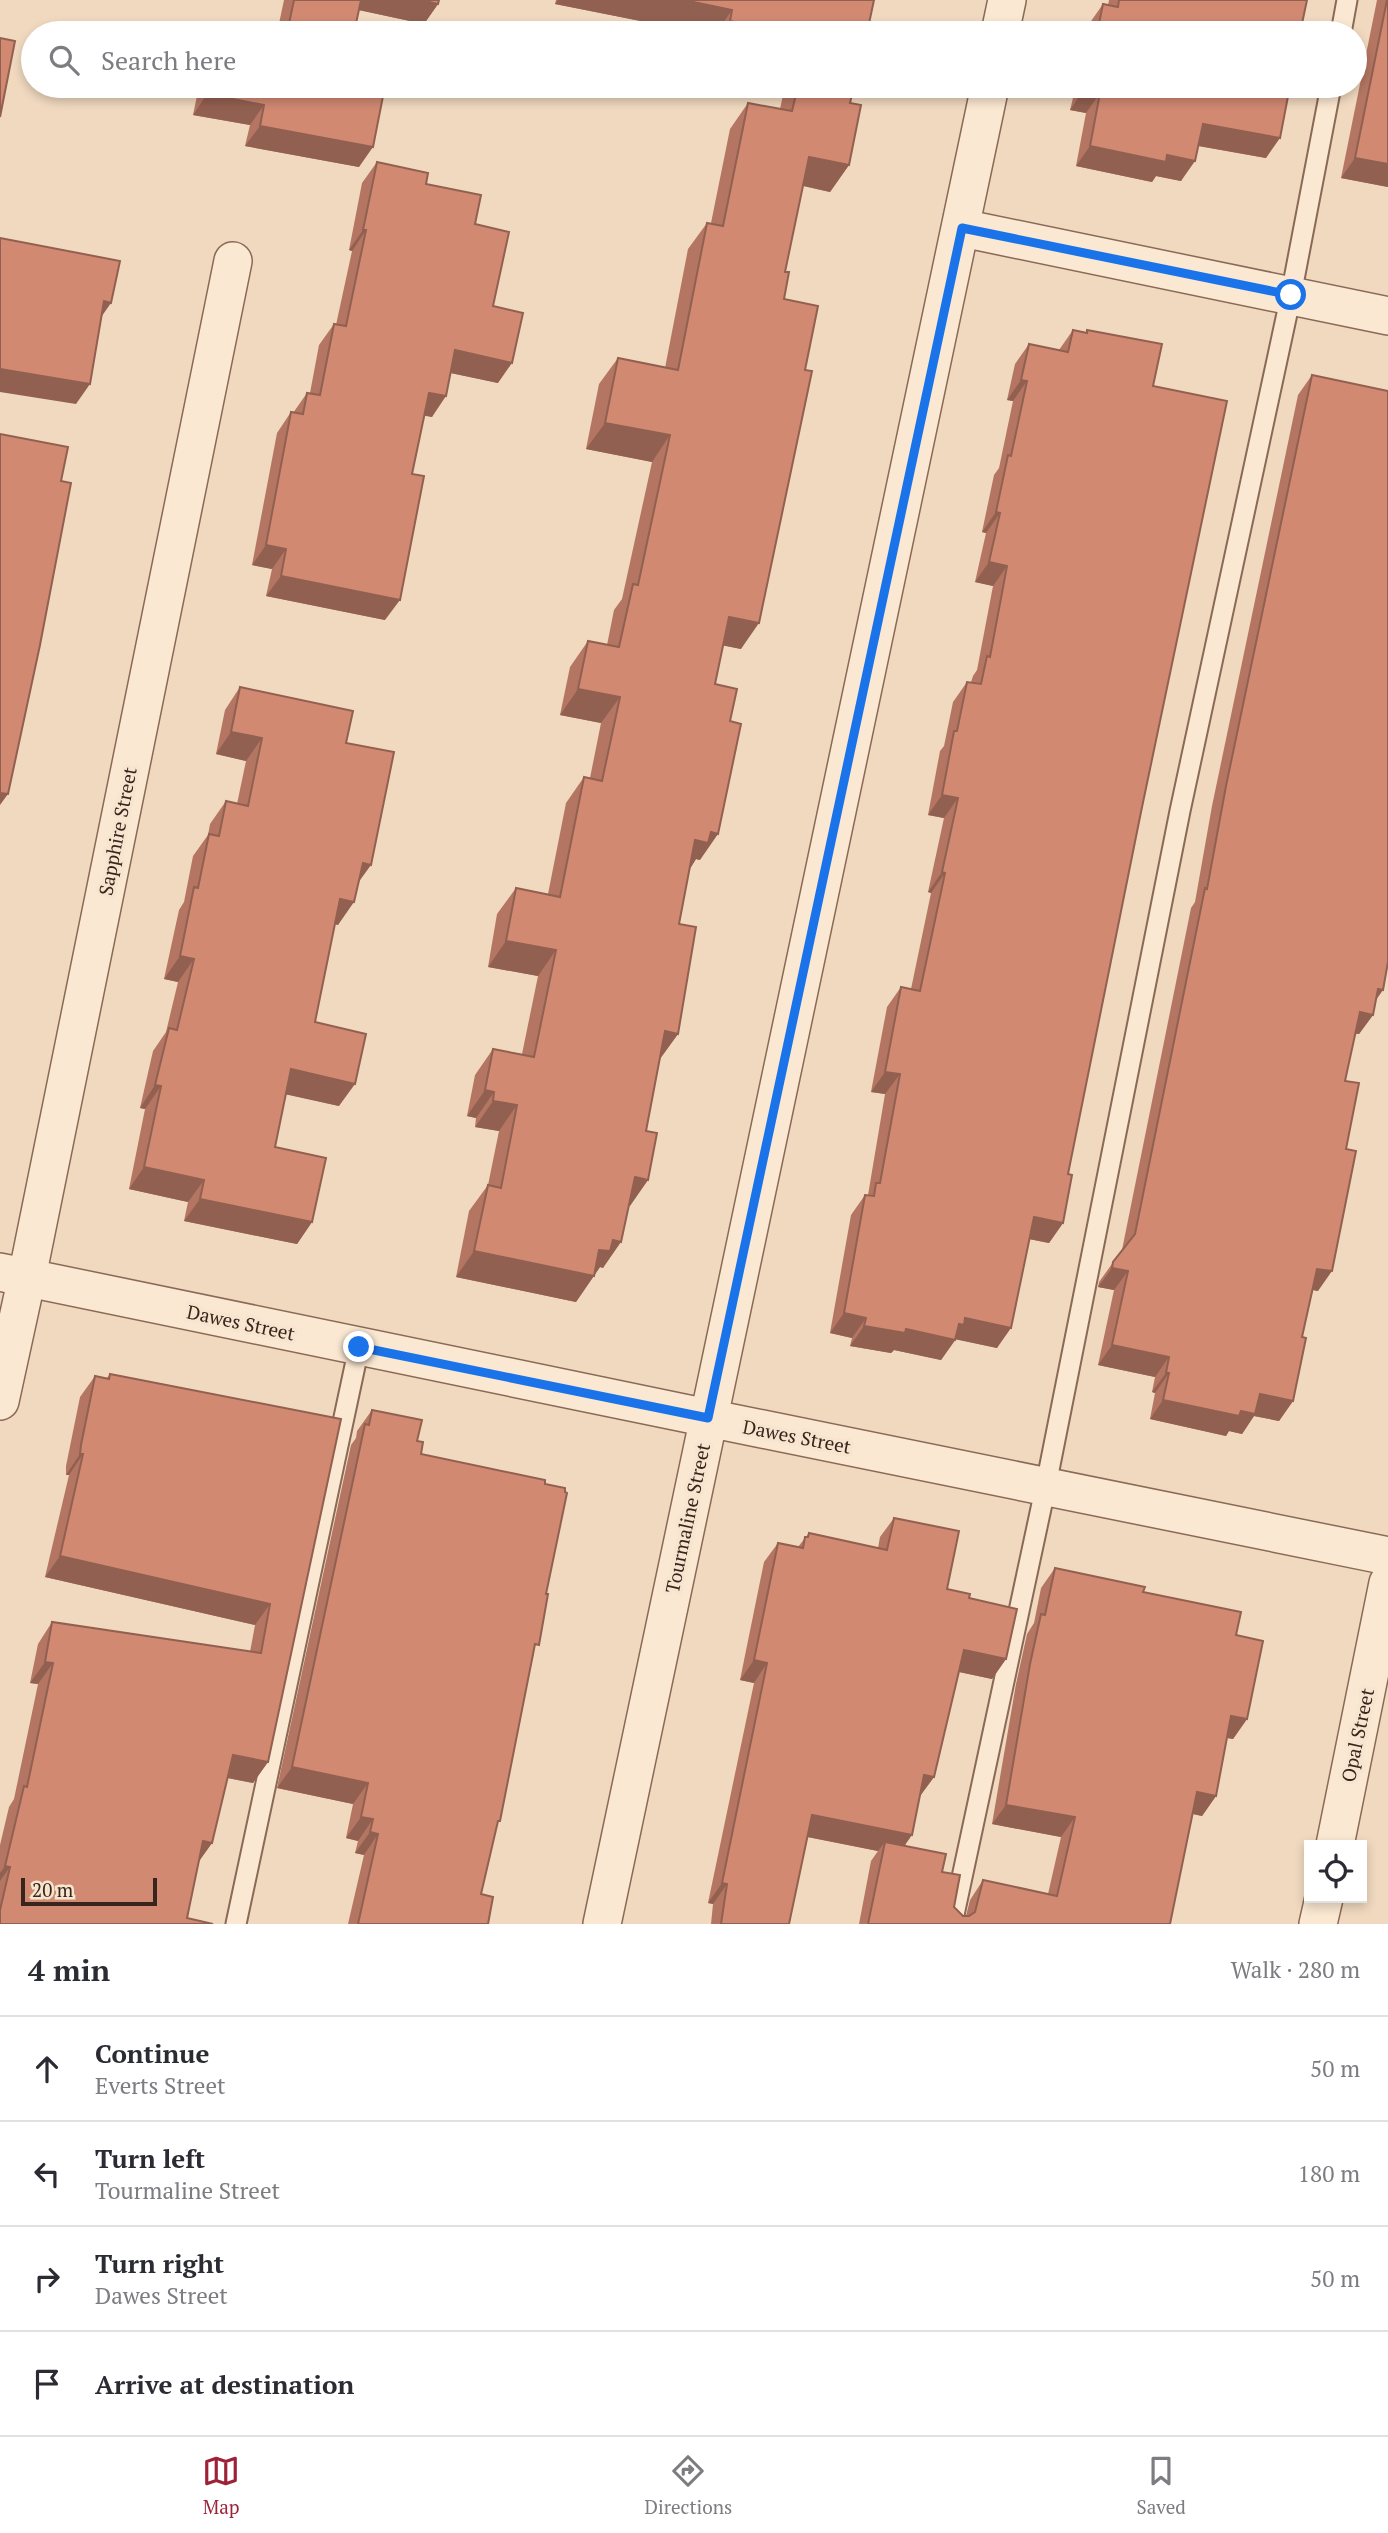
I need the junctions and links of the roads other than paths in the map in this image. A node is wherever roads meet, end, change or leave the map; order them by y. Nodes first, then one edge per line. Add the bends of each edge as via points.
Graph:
1 (1007, 0) edge
2 (1347, 0) edge
3 (1003, 21) edge
4 (1343, 21) edge
5 (988, 98) edge
6 (1329, 98) edge
7 (962, 228) junction
8 (233, 261) dead end
9 (1291, 295) junction
10 (1388, 316) edge
11 (14, 1275) edge
12 (359, 1347) junction
13 (0, 1401) edge
14 (708, 1418) junction
15 (1046, 1485) junction
16 (1388, 1556) edge
17 (1388, 1583) edge
18 (1336, 1840) edge
19 (1323, 1903) edge
20 (236, 1924) edge
21 (602, 1924) edge
22 (952, 1924) edge
23 (1318, 1924) edge

1 - 3 street
2 - 4 lane
5 - 7 street, Tourmaline Street
6 - 9 lane
7 - 9 street
7 - 14 street, Tourmaline Street
8 - 11 street, Sapphire Street
9 - 10 street
9 - 15 lane via 1180,811
11 - 12 street, Dawes Street
11 - 13 street, Sapphire Street
12 - 14 street, Dawes Street
12 - 20 lane
14 - 15 street, Dawes Street
14 - 21 street, Tourmaline Street
15 - 16 street, Dawes Street
15 - 22 lane
17 - 18 street, Opal Street
19 - 23 street

